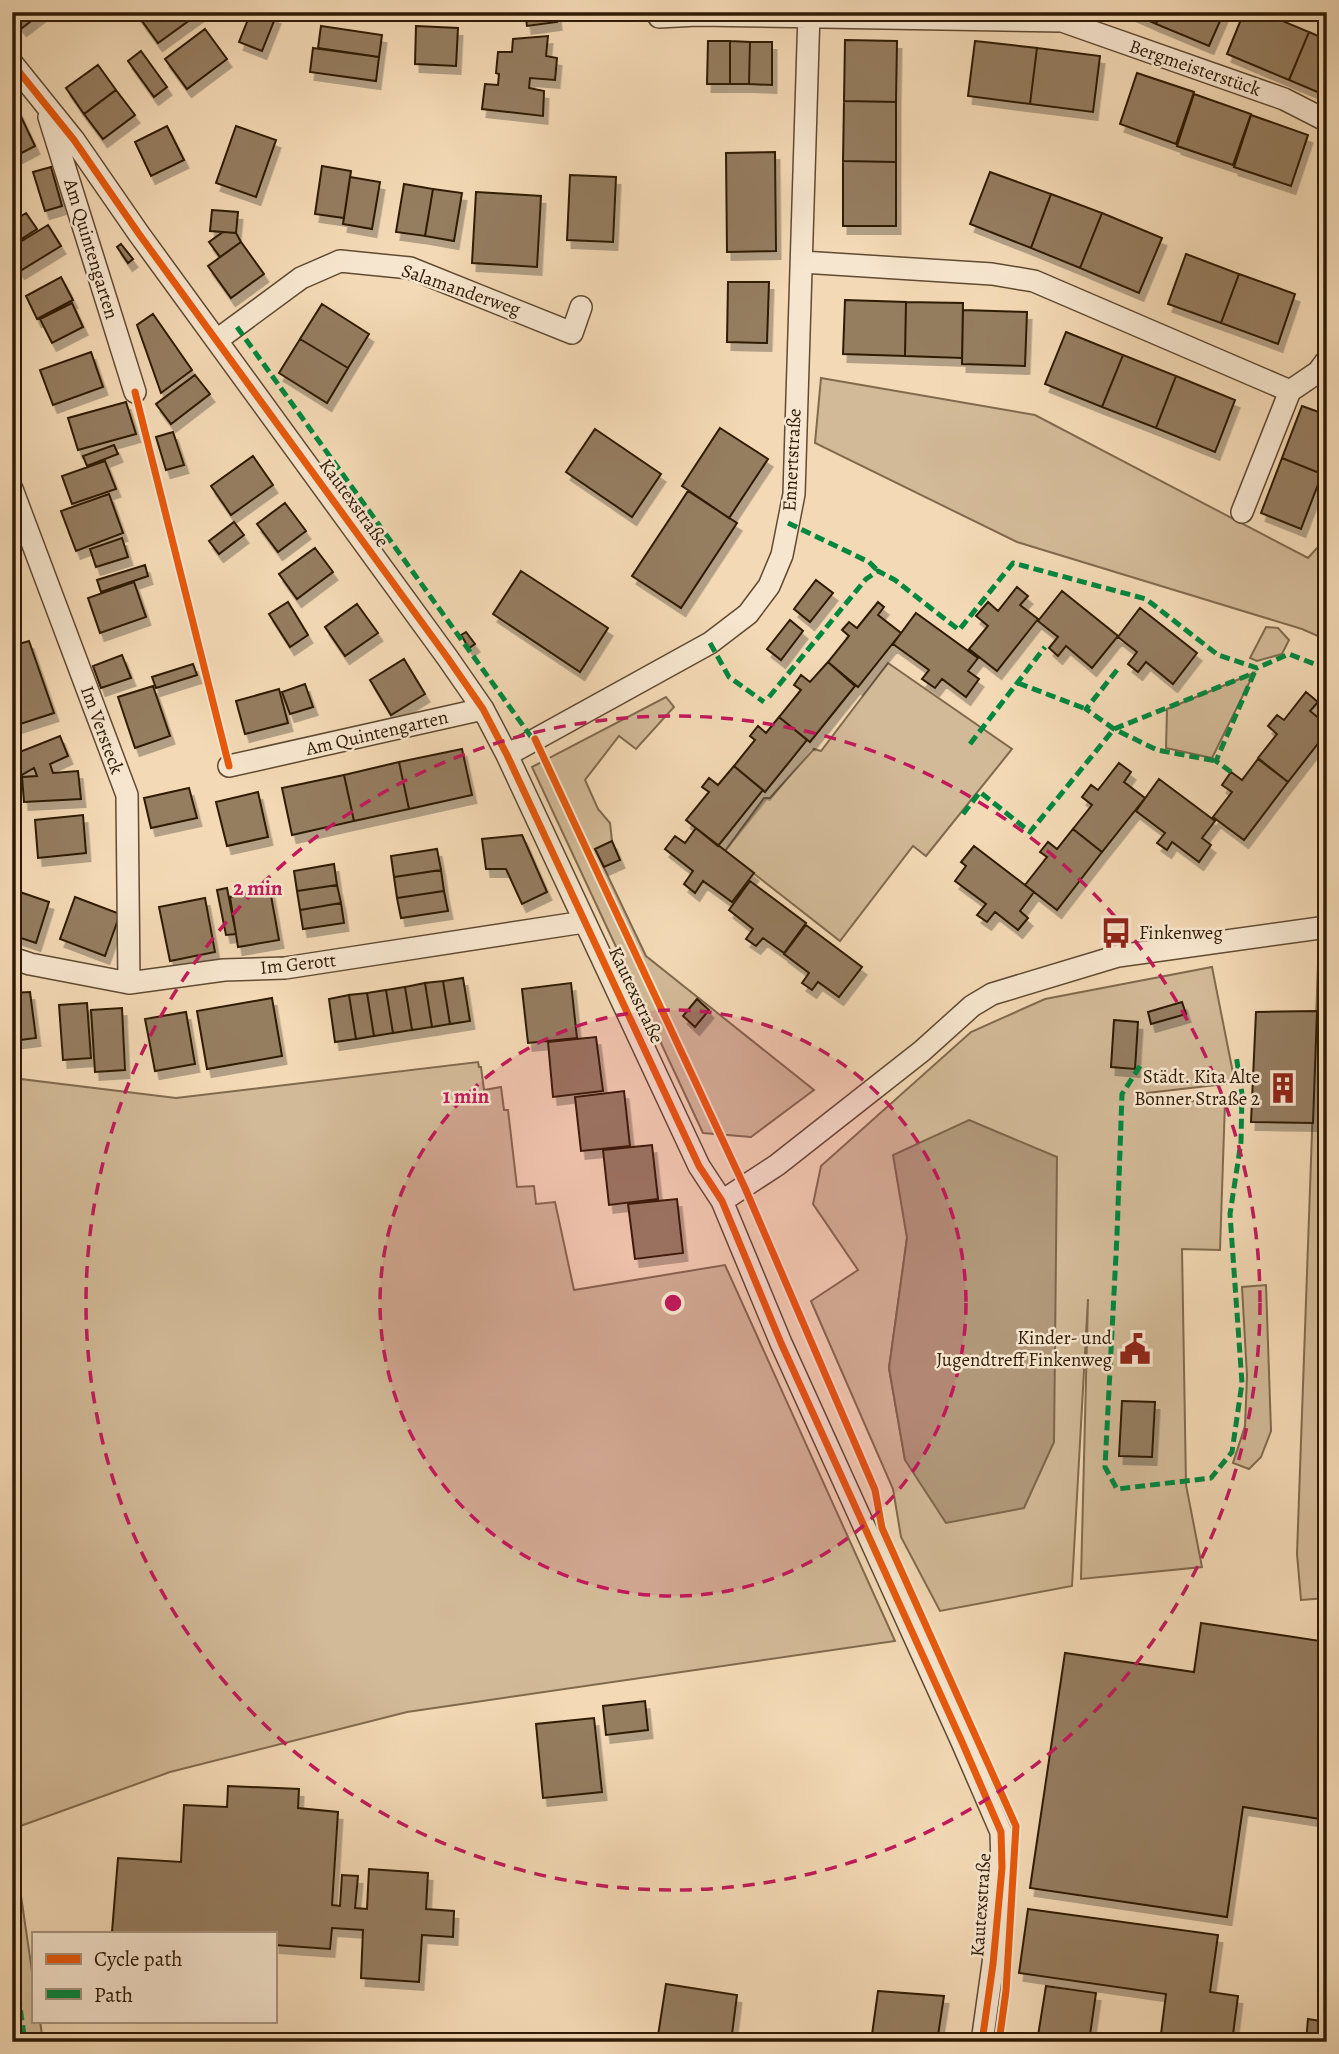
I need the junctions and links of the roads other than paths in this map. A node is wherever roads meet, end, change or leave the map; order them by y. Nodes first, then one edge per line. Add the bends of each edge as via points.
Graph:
1 (809, 15) edge
2 (659, 17) dead end
3 (12, 62) edge
4 (46, 106) junction
5 (1327, 121) edge
6 (802, 262) junction
7 (581, 307) dead end
8 (218, 340) junction
9 (1327, 360) edge
10 (1290, 391) junction
11 (135, 392) dead end
12 (12, 489) edge
13 (1242, 512) dead end
14 (483, 709) junction
15 (507, 755) junction
16 (229, 766) dead end
17 (584, 922) junction
18 (1327, 927) edge
19 (12, 958) edge
20 (129, 983) junction
21 (722, 1201) junction
22 (982, 2042) edge

1 - 2 street
1 - 5 street, Bergmeisterstück via 1062,21 1284,99
1 - 6 street, Ennertstraße
3 - 4 street, Kautexstraße
4 - 8 street, Kautexstraße
4 - 11 street, Am Quintengarten
6 - 10 street via 992,274 1034,281
6 - 15 street, Ennertstraße via 793,494 782,555 769,586 748,614 710,643
7 - 8 street, Salamanderweg via 572,333 410,268 340,261 301,278
8 - 14 street, Kautexstraße
9 - 10 street
10 - 13 street
12 - 20 street, Im Versteck via 127,795
14 - 15 street, Kautexstraße
14 - 16 street, Am Quintengarten
15 - 17 street, Kautexstraße
17 - 20 street, Im Gerott via 285,968 224,970
17 - 21 street, Kautexstraße via 699,1166
18 - 21 street via 1118,956 992,994 777,1165
19 - 20 street, Im Gerott
21 - 22 street, Kautexstraße via 1001,1832 1002,1868

